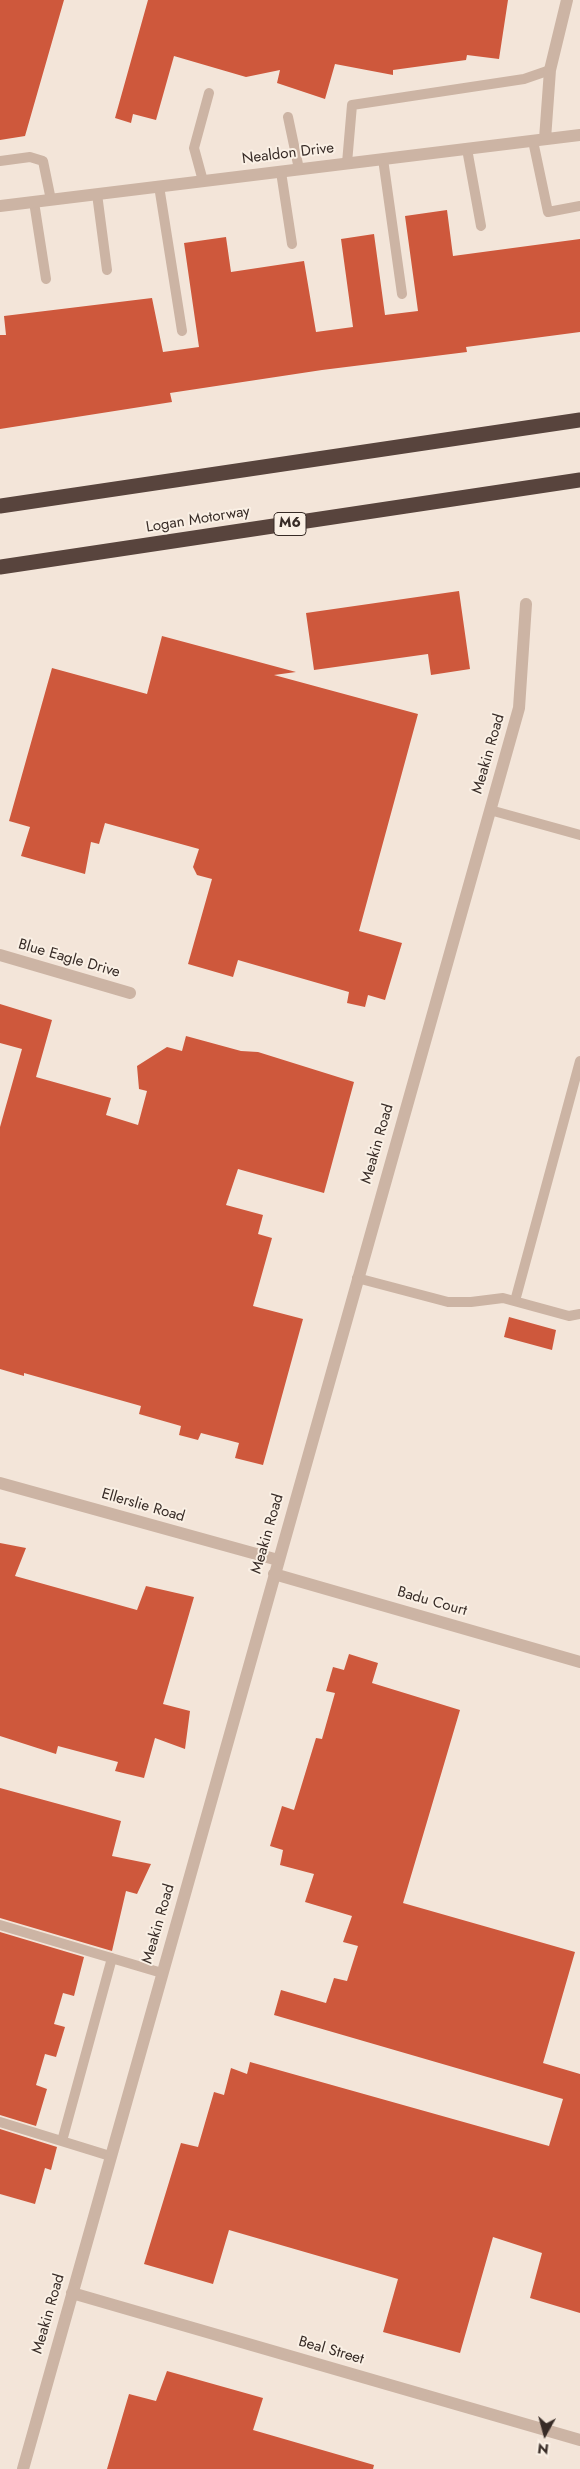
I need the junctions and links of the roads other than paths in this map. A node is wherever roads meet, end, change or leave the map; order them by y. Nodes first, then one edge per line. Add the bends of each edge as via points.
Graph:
1 (567, 0) edge
2 (550, 70) junction
3 (209, 93) dead end
4 (288, 117) dead end
5 (580, 135) edge
6 (539, 140) junction
7 (467, 149) junction
8 (383, 159) junction
9 (0, 161) edge
10 (348, 164) junction
11 (299, 170) junction
12 (281, 172) junction
13 (203, 181) junction
14 (159, 186) junction
15 (97, 194) junction
16 (51, 200) junction
17 (34, 202) junction
18 (0, 206) edge
19 (580, 206) edge
20 (481, 226) dead end
21 (292, 244) dead end
22 (108, 270) dead end
23 (46, 279) dead end
24 (402, 294) dead end
25 (182, 331) dead end
26 (580, 420) edge
27 (580, 480) edge
28 (0, 500) edge
29 (32, 502) junction
30 (0, 506) edge
31 (0, 567) edge
32 (526, 604) dead end
33 (490, 810) junction
34 (580, 835) edge
35 (0, 956) edge
36 (130, 993) dead end
37 (580, 1062) edge
38 (357, 1278) junction
39 (515, 1301) junction
40 (580, 1314) edge
41 (0, 1483) edge
42 (278, 1560) junction
43 (274, 1574) junction
44 (580, 1662) edge
45 (0, 1925) edge
46 (112, 1958) junction
47 (162, 1973) junction
48 (0, 2122) edge
49 (62, 2141) junction
50 (110, 2156) junction
51 (72, 2293) junction
52 (580, 2440) edge
53 (23, 2469) edge

1 - 2 street
2 - 6 street
2 - 10 lane via 524,79 352,105
3 - 13 lane via 194,148
4 - 11 lane
5 - 6 street, Nealdon Drive
6 - 7 street, Nealdon Drive
6 - 19 lane via 548,212
7 - 8 street, Nealdon Drive
7 - 20 lane
8 - 10 street, Nealdon Drive
8 - 24 lane
9 - 16 lane via 30,157 43,161
10 - 11 street, Nealdon Drive
11 - 12 street, Nealdon Drive
12 - 13 street, Nealdon Drive
12 - 21 lane
13 - 14 street, Nealdon Drive
14 - 15 street, Nealdon Drive
14 - 25 lane
15 - 16 street, Nealdon Drive
15 - 22 lane
16 - 17 street, Nealdon Drive
17 - 18 street, Nealdon Drive
17 - 23 lane
26 - 29 highway
27 - 31 highway, Logan Motorway / M6
28 - 29 highway
29 - 30 highway
32 - 33 street, Meakin Road via 519,708
33 - 34 lane
33 - 38 street, Meakin Road
35 - 36 street, Blue Eagle Drive
37 - 39 lane
38 - 39 lane via 448,1302 503,1298
38 - 42 street, Meakin Road
39 - 40 lane via 569,1316
41 - 42 street, Ellerslie Road
42 - 43 street, Meakin Road
43 - 44 street, Badu Court
43 - 47 street, Meakin Road
45 - 46 lane
46 - 47 lane
46 - 49 lane
47 - 50 street, Meakin Road
48 - 49 lane
49 - 50 lane
50 - 51 street, Meakin Road
51 - 52 street, Beal Street
51 - 53 street, Meakin Road

